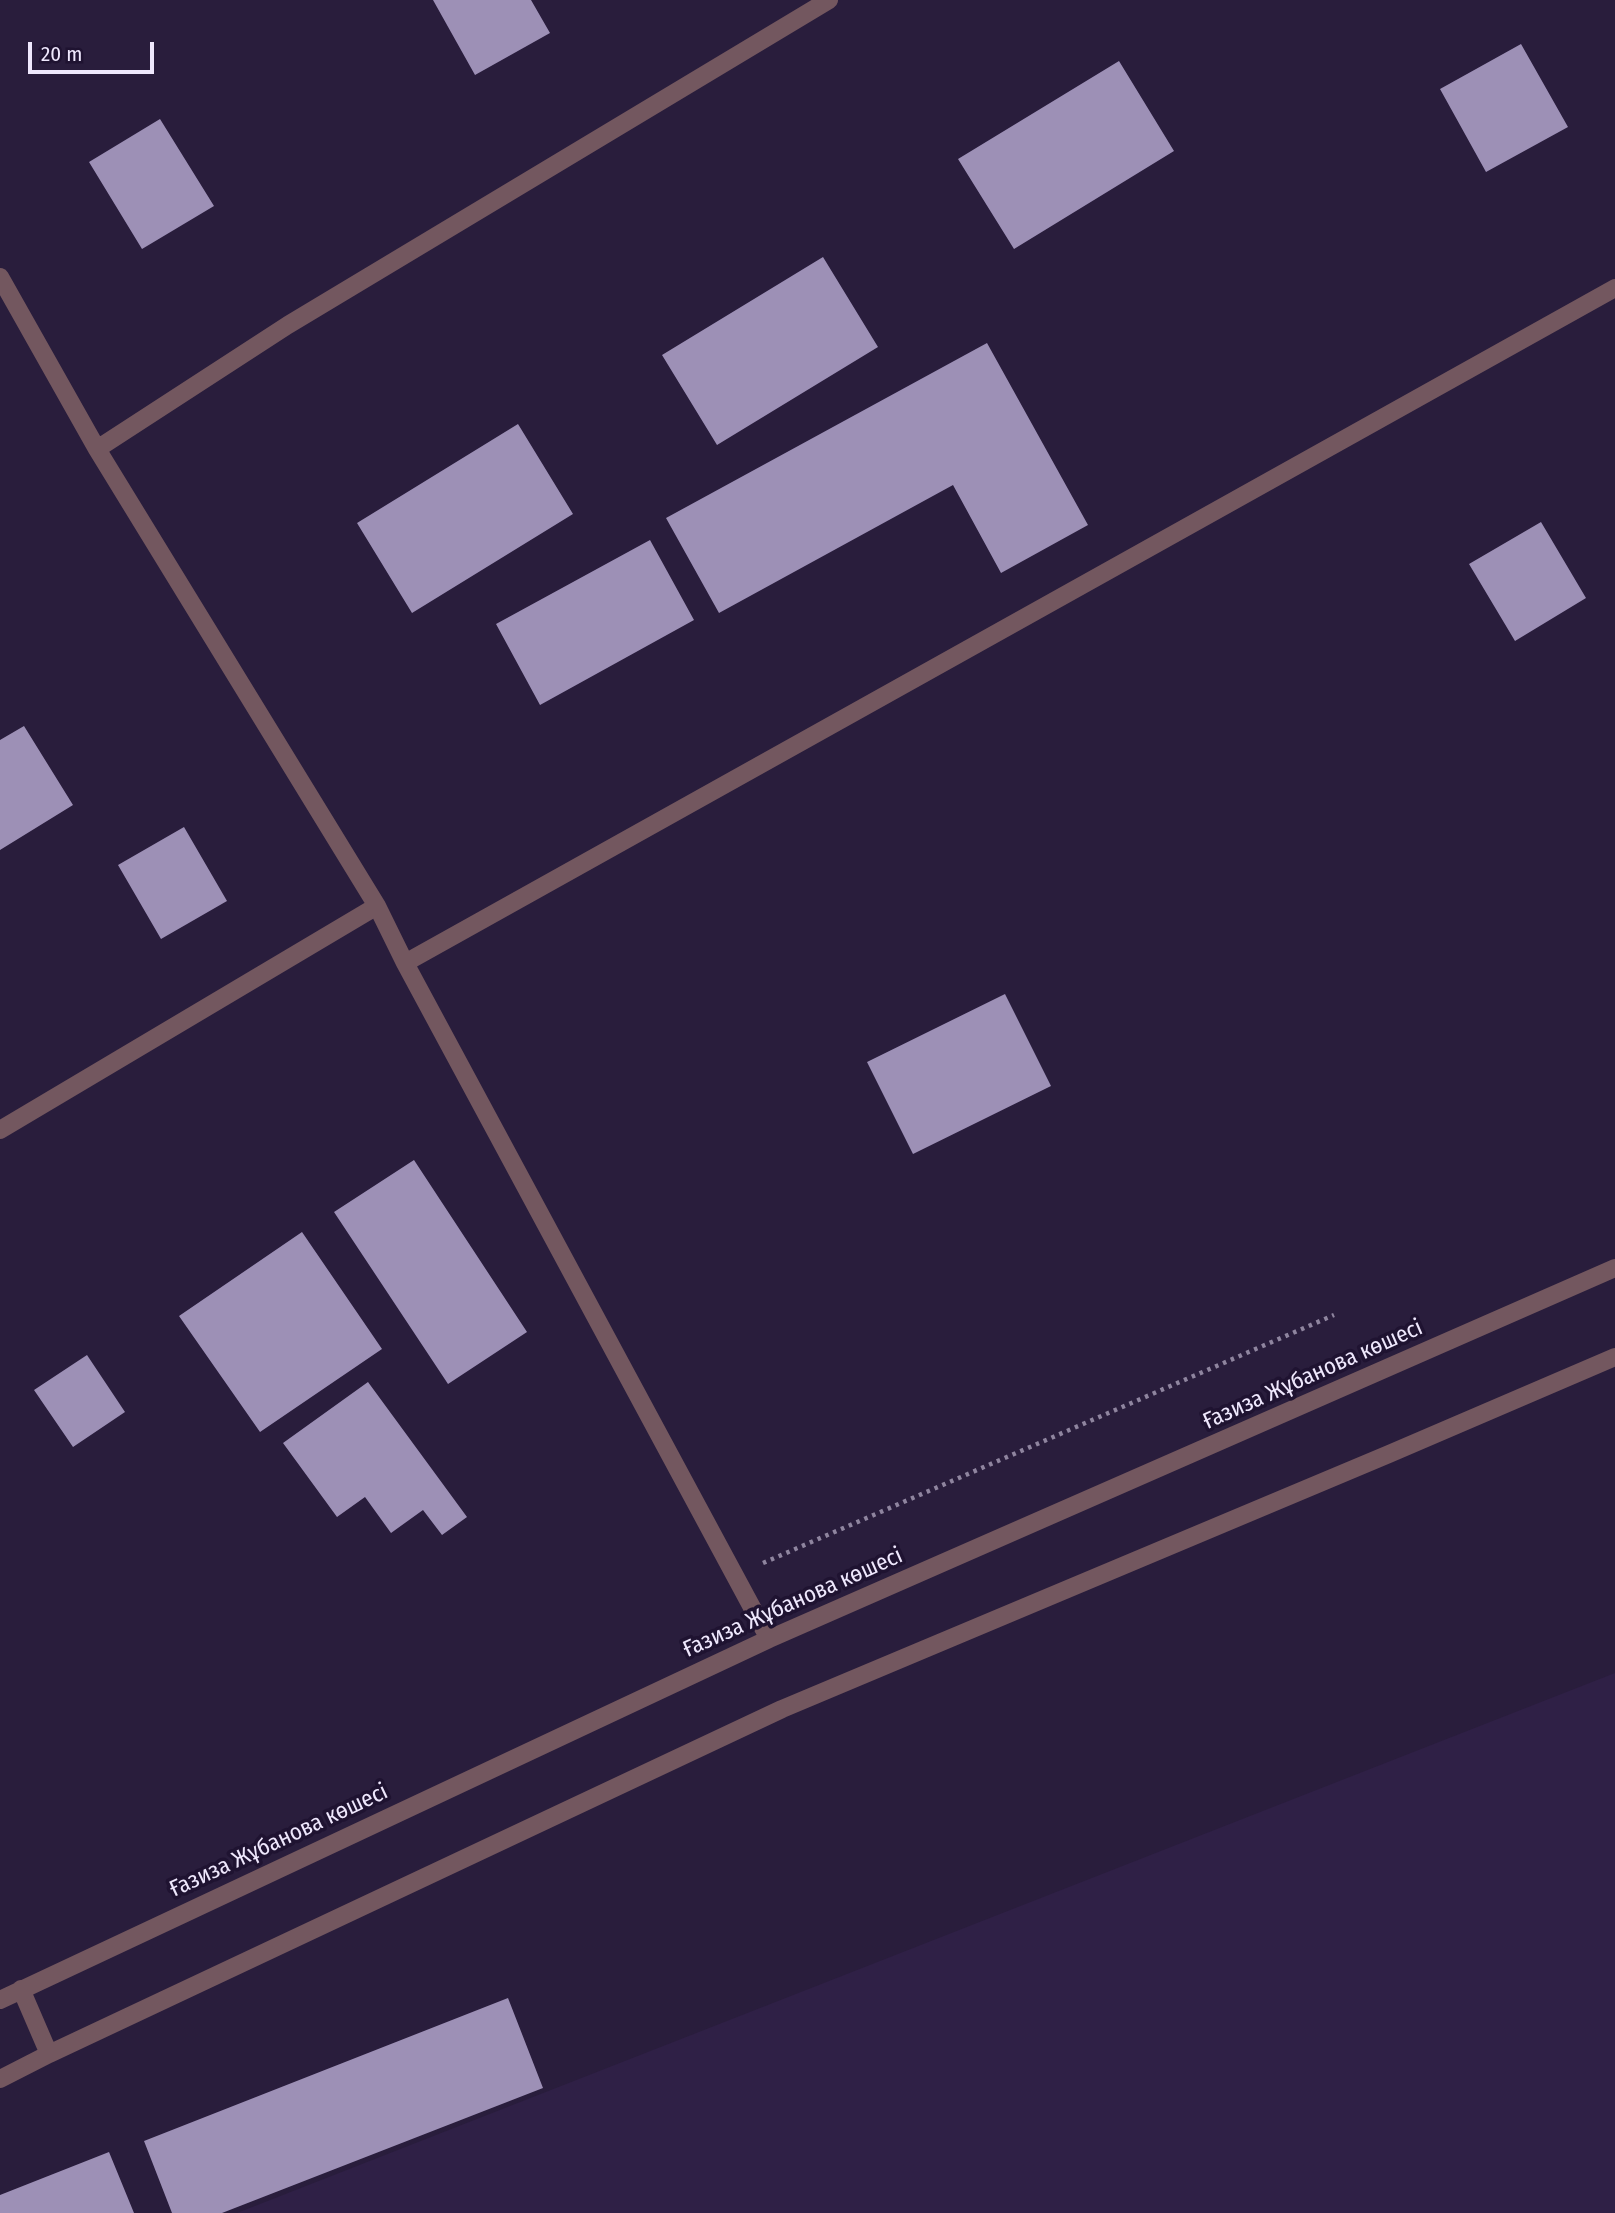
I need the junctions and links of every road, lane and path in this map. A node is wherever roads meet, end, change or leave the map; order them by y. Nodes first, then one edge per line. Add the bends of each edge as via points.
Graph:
1 (829, 0) edge
2 (0, 277) edge
3 (1615, 288) edge
4 (97, 449) junction
5 (377, 906) junction
6 (405, 963) junction
7 (0, 1130) edge
8 (1615, 1268) edge
9 (1334, 1315) dead end
10 (1615, 1357) edge
11 (735, 1576) junction
12 (769, 1639) junction
13 (21, 1989) junction
14 (0, 2000) edge
15 (49, 2054) junction
16 (0, 2079) edge

1 - 4 street via 288,325
2 - 4 street
3 - 6 street
4 - 5 street
5 - 6 street
5 - 7 street
6 - 11 street
8 - 12 street, Ғазиза Жұбанова көшесі
9 - 11 path
10 - 15 street via 782,1709
11 - 12 street
12 - 13 street, Ғазиза Жұбанова көшесі
13 - 14 street, Ғазиза Жұбанова көшесі
13 - 15 street
15 - 16 street

